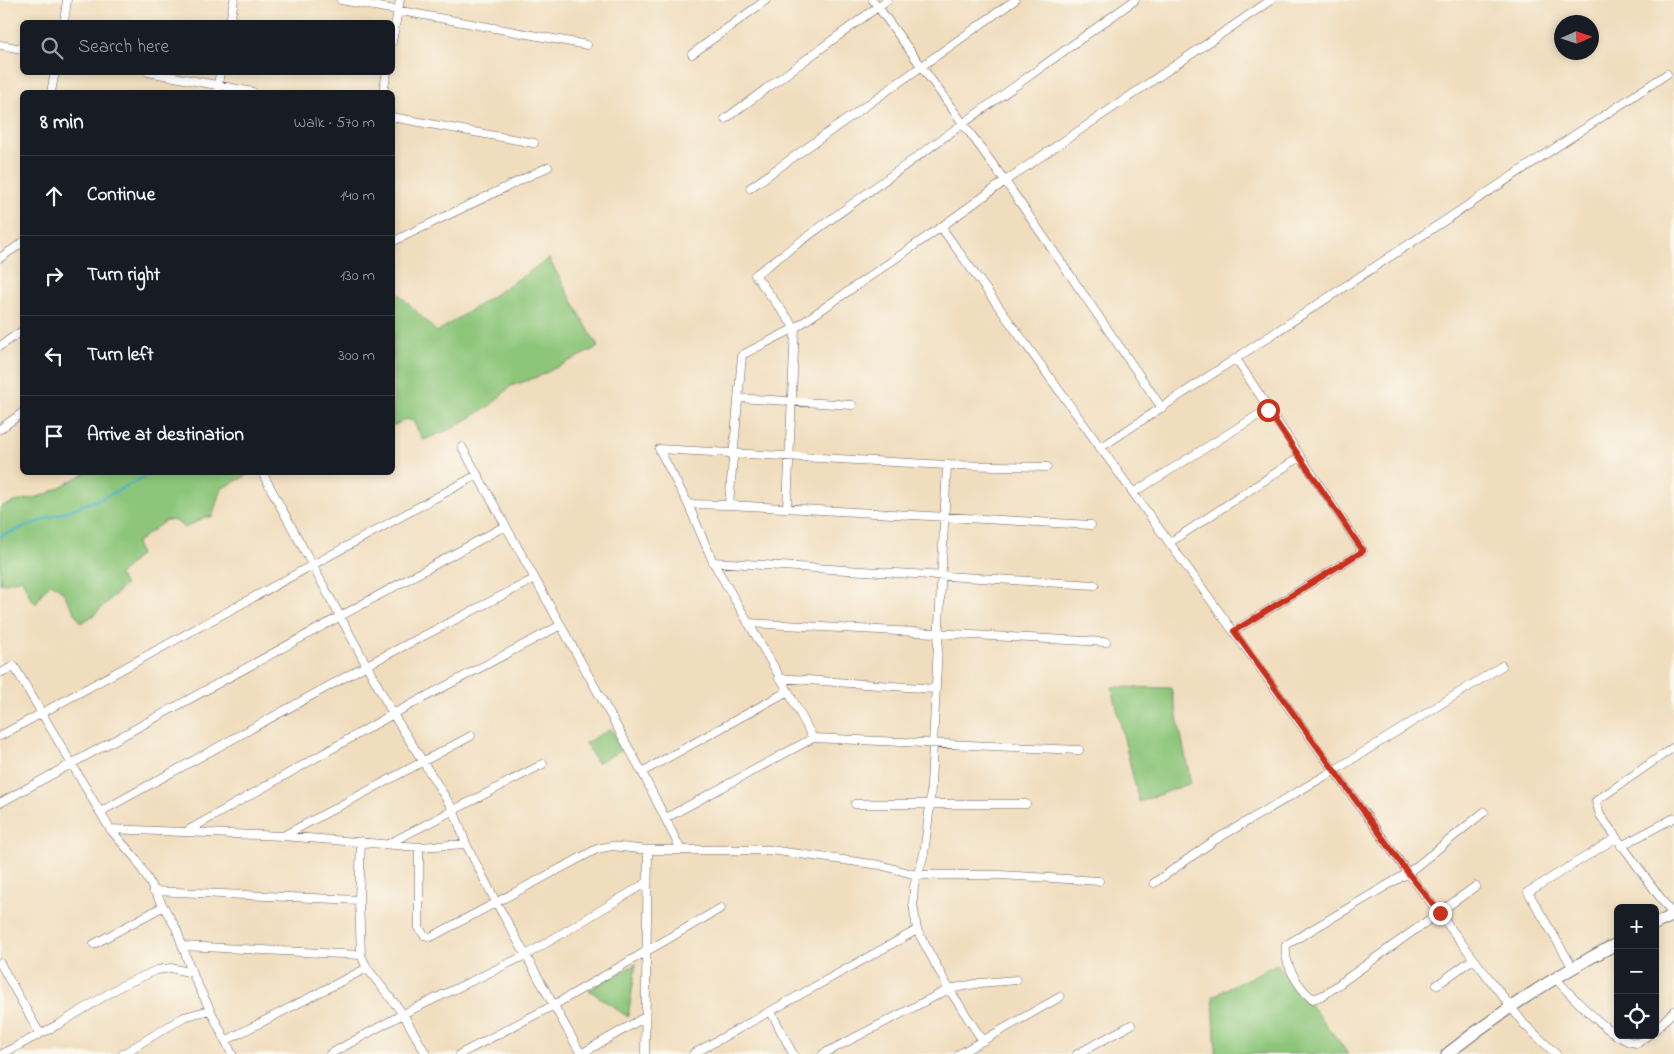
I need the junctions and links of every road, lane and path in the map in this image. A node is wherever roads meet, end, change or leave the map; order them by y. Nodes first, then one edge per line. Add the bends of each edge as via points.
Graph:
1 (67, 0) edge
2 (234, 0) edge
3 (341, 0) edge
4 (400, 0) edge
5 (766, 0) edge
6 (887, 0) edge
7 (1014, 0) edge
8 (1135, 0) edge
9 (1270, 0) edge
10 (876, 3) edge
11 (398, 10) junction
12 (64, 20) edge
13 (230, 20) edge
14 (395, 26) edge
15 (0, 45) edge
16 (587, 45) dead end
17 (20, 49) edge
18 (692, 54) dead end
19 (922, 67) junction
20 (1667, 74) dead end
21 (54, 75) edge
22 (160, 75) edge
23 (219, 75) edge
24 (386, 75) edge
25 (217, 89) edge
26 (51, 90) edge
27 (383, 90) edge
28 (395, 119) edge
29 (724, 119) dead end
30 (964, 122) junction
31 (534, 143) dead end
32 (548, 167) dead end
33 (1005, 181) junction
34 (750, 188) dead end
35 (941, 227) junction
36 (395, 241) edge
37 (20, 244) edge
38 (0, 258) edge
39 (795, 328) junction
40 (20, 331) edge
41 (0, 346) edge
42 (1236, 359) junction
43 (738, 398) junction
44 (793, 401) junction
45 (852, 405) dead end
46 (1162, 408) junction
47 (1268, 410) junction
48 (20, 415) edge
49 (0, 429) edge
50 (462, 447) dead end
51 (1100, 448) junction
52 (733, 451) junction
53 (790, 455) junction
54 (1300, 457) junction
55 (947, 465) junction
56 (1047, 467) dead end
57 (477, 475) junction
58 (264, 476) dead end
59 (1134, 493) junction
60 (688, 504) junction
61 (729, 505) junction
62 (787, 508) junction
63 (944, 519) junction
64 (1091, 525) dead end
65 (505, 526) junction
66 (1169, 543) junction
67 (713, 562) junction
68 (312, 565) junction
69 (943, 575) junction
70 (534, 579) junction
71 (1095, 585) dead end
72 (340, 615) junction
73 (748, 624) junction
74 (561, 625) junction
75 (1234, 631) junction
76 (938, 633) junction
77 (1106, 642) dead end
78 (367, 665) junction
79 (1502, 666) dead end
80 (0, 673) edge
81 (779, 678) junction
82 (935, 689) junction
83 (788, 690) junction
84 (393, 714) junction
85 (42, 715) junction
86 (0, 736) edge
87 (471, 736) dead end
88 (813, 738) junction
89 (933, 742) junction
90 (1674, 747) edge
91 (1079, 750) dead end
92 (423, 760) junction
93 (71, 763) junction
94 (543, 764) dead end
95 (1335, 770) junction
96 (642, 772) junction
97 (0, 803) edge
98 (855, 804) dead end
99 (1026, 804) dead end
100 (930, 805) junction
101 (454, 811) junction
102 (100, 812) junction
103 (1484, 812) dead end
104 (666, 818) junction
105 (1674, 818) edge
106 (110, 829) junction
107 (186, 831) junction
108 (283, 836) junction
109 (1616, 838) junction
110 (361, 842) junction
111 (390, 843) junction
112 (466, 844) junction
113 (1621, 846) junction
114 (419, 847) junction
115 (648, 850) junction
116 (681, 850) junction
117 (1408, 873) junction
118 (916, 874) junction
119 (1099, 881) dead end
120 (646, 883) junction
121 (1154, 883) dead end
122 (1476, 886) dead end
123 (153, 891) junction
124 (360, 900) junction
125 (496, 902) junction
126 (162, 907) junction
127 (721, 908) dead end
128 (1440, 913) junction
129 (1674, 915) edge
130 (1659, 922) edge
131 (917, 930) junction
132 (94, 944) dead end
133 (1614, 945) edge
134 (183, 946) junction
135 (645, 951) junction
136 (360, 955) junction
137 (526, 955) junction
138 (1473, 959) junction
139 (0, 963) edge
140 (367, 968) junction
141 (1573, 968) junction
142 (192, 974) junction
143 (1555, 978) junction
144 (1016, 980) dead end
145 (1437, 985) dead end
146 (949, 989) junction
147 (1060, 997) dead end
148 (554, 1005) junction
149 (1512, 1008) junction
150 (210, 1010) junction
151 (1674, 1011) edge
152 (771, 1012) junction
153 (403, 1014) junction
154 (645, 1017) junction
155 (1131, 1025) dead end
156 (1659, 1026) edge
157 (1614, 1032) edge
158 (40, 1034) junction
159 (1623, 1039) edge
160 (1643, 1039) edge
161 (224, 1041) junction
162 (983, 1041) junction
163 (2, 1054) edge
164 (123, 1054) edge
165 (232, 1054) edge
166 (330, 1054) edge
167 (426, 1054) edge
168 (460, 1054) edge
169 (581, 1054) edge
170 (645, 1054) edge
171 (693, 1054) edge
172 (793, 1054) edge
173 (823, 1054) edge
174 (959, 1054) edge
175 (1077, 1054) edge
176 (1447, 1054) edge
177 (1556, 1054) edge

1 - 12 street
2 - 13 street
3 - 11 street
4 - 11 street
5 - 18 street
6 - 10 street
7 - 19 street
8 - 30 street
9 - 33 street
10 - 19 street
10 - 29 street
11 - 14 street
11 - 16 street
15 - 17 street
19 - 30 street
19 - 34 street
20 - 42 street
21 - 26 street
22 - 25 street
23 - 25 street
24 - 27 street
28 - 31 street
30 - 33 street
30 - 39 street via 755,275
32 - 36 street
33 - 35 street
33 - 46 street
35 - 39 street
35 - 51 street
37 - 38 street
39 - 43 street via 742,355
39 - 44 street
40 - 41 street
42 - 46 street
42 - 47 street
43 - 44 street
43 - 52 street
44 - 45 street
44 - 53 street
46 - 51 street
47 - 54 street
47 - 59 street
48 - 49 street
50 - 57 street
51 - 59 street
52 - 53 street
52 - 60 street via 659,449
52 - 61 street
53 - 55 street
53 - 62 street
54 - 66 street
54 - 75 street via 1363,551
55 - 56 street
55 - 63 street
57 - 65 street
57 - 68 street
58 - 68 street
59 - 66 street
60 - 61 street
60 - 67 street
61 - 62 street
62 - 63 street
63 - 64 street
63 - 69 street
65 - 70 street
65 - 72 street
66 - 75 street
67 - 69 street
67 - 73 street
68 - 72 street
68 - 85 street
69 - 71 street
69 - 76 street
70 - 74 street
70 - 78 street
72 - 78 street
72 - 93 street
73 - 76 street
73 - 81 street
74 - 84 street
74 - 96 street
75 - 95 street
76 - 77 street
76 - 82 street
78 - 84 street
78 - 102 street
79 - 95 street
80 - 85 street via 14,666
81 - 82 street
81 - 83 street
82 - 89 street
83 - 88 street
83 - 96 street
84 - 92 street
84 - 107 street
85 - 86 street
85 - 93 street
87 - 92 street
88 - 89 street
88 - 104 street
89 - 91 street
89 - 100 street
90 - 109 street via 1596,801 1600,815
92 - 101 street
92 - 108 street
93 - 97 street
93 - 102 street
94 - 101 street
95 - 117 street
95 - 121 street via 1215,840
96 - 104 street
98 - 100 street
99 - 100 street
100 - 118 street via 924,854
101 - 111 street
101 - 112 street
102 - 106 street
103 - 117 street
104 - 116 street
105 - 113 street
106 - 107 street
106 - 123 street via 136,859
107 - 108 street
108 - 110 street
109 - 113 street
109 - 141 street via 1528,892
110 - 111 street
110 - 124 street
111 - 114 street
112 - 114 street
112 - 125 street
113 - 129 street
114 - 125 street via 419,928 424,935 437,935
115 - 116 street
115 - 120 street
115 - 125 street via 612,846 597,849
116 - 118 street via 770,850 880,865
117 - 128 street
117 - 128 street via 1286,945 1285,952 1300,987 1313,999 1324,995
118 - 119 street
118 - 131 street via 913,904
120 - 135 street
120 - 137 street
122 - 128 street
123 - 124 street
123 - 126 street
124 - 136 street
125 - 137 street
126 - 132 street
126 - 134 street
127 - 135 street
128 - 138 street
129 - 130 highway
131 - 146 street
131 - 152 street
133 - 141 highway
134 - 136 street
134 - 142 street
135 - 148 street
135 - 154 street
136 - 140 street
137 - 148 street
137 - 153 street
138 - 145 street
138 - 149 street
139 - 158 street
140 - 153 street
140 - 161 street
141 - 143 highway
142 - 150 street
142 - 158 street via 180,969 157,970 121,986
143 - 149 highway
143 - 157 street via 1583,1007
144 - 146 street
146 - 162 street
146 - 173 street
147 - 162 street
148 - 168 street
148 - 169 street
149 - 176 highway via 1475,1031
149 - 177 street
150 - 161 street
150 - 164 street via 184,1017
151 - 156 street
152 - 171 street
152 - 172 street
153 - 166 street
153 - 167 street
154 - 169 street
154 - 170 street
155 - 175 street
158 - 163 street
159 - 160 street via 1638,1043
161 - 165 street
162 - 174 street

